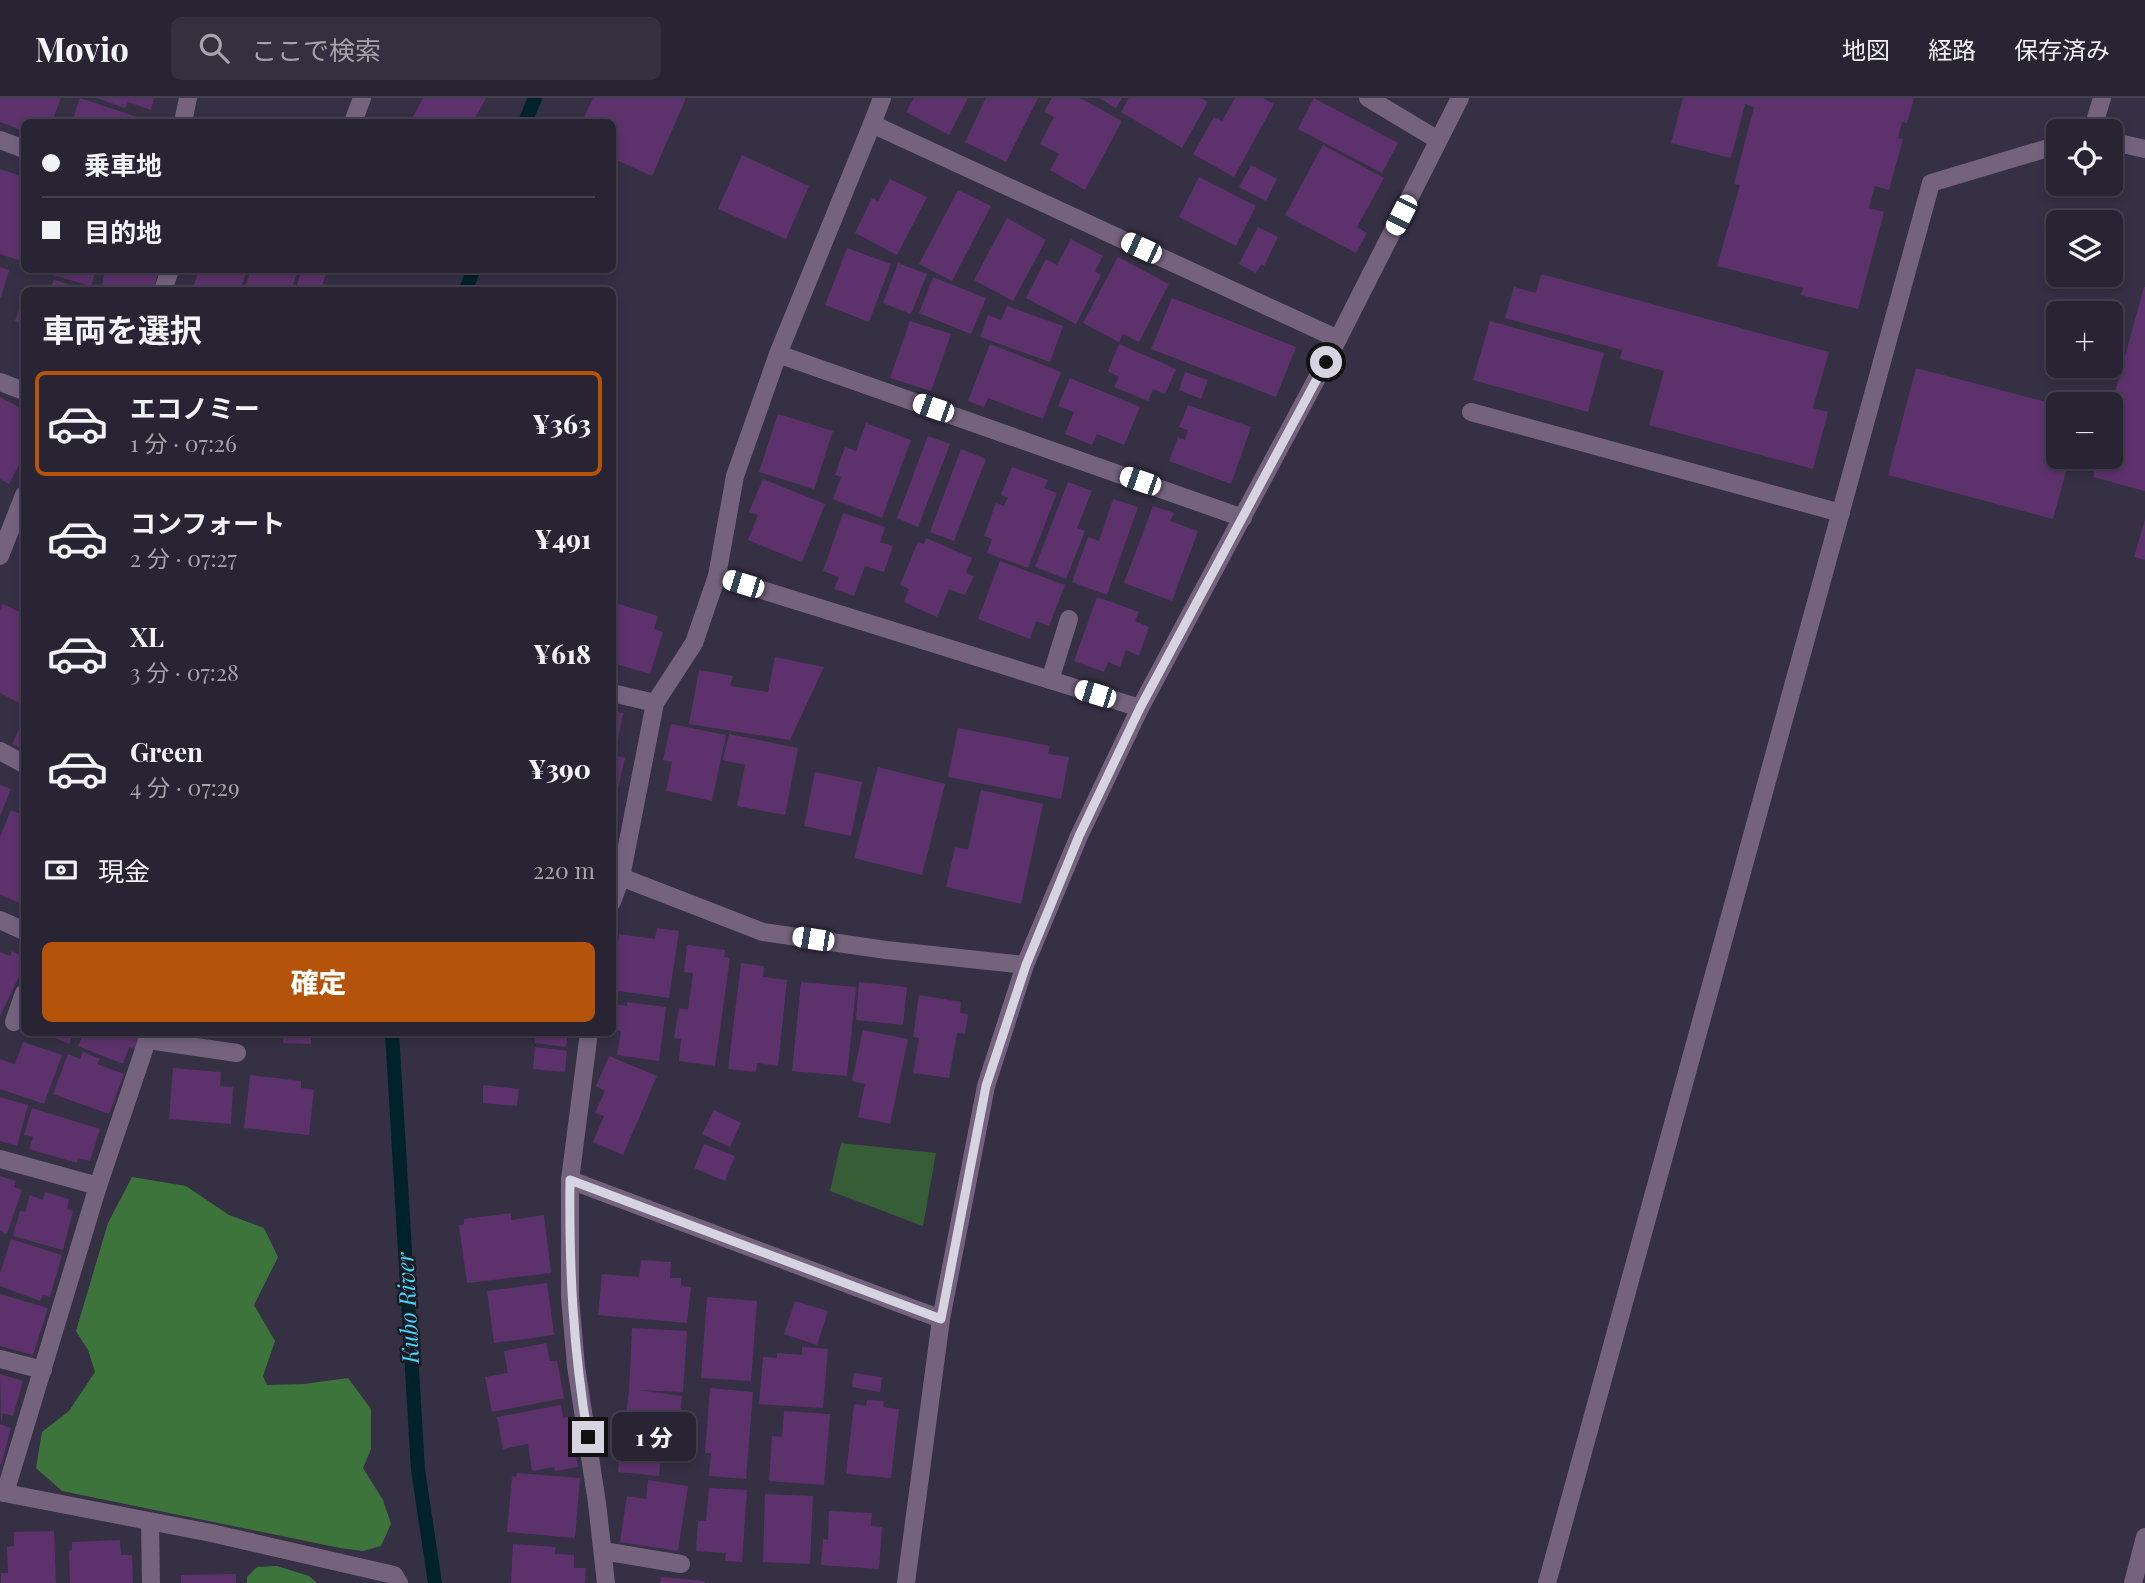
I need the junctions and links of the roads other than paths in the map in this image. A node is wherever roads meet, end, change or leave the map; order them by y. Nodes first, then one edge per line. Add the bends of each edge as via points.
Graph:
1 (188, 98) edge
2 (362, 98) edge
3 (882, 98) edge
4 (1368, 98) edge
5 (1460, 98) edge
6 (2102, 98) edge
7 (184, 119) edge
8 (354, 119) edge
9 (2096, 119) edge
10 (872, 124) junction
11 (0, 140) edge
12 (1438, 140) junction
13 (2123, 144) edge
14 (21, 148) edge
15 (2046, 149) edge
16 (2145, 149) edge
17 (1338, 339) junction
18 (778, 354) junction
19 (0, 382) edge
20 (21, 390) edge
21 (1471, 412) dead end
22 (21, 503) edge
23 (1841, 513) junction
24 (1243, 517) junction
25 (0, 556) edge
26 (717, 576) junction
27 (1069, 619) dead end
28 (1051, 680) junction
29 (616, 694) edge
30 (655, 703) junction
31 (1140, 708) junction
32 (0, 751) edge
33 (21, 762) edge
34 (621, 877) junction
35 (616, 891) edge
36 (0, 920) edge
37 (21, 930) edge
38 (1026, 965) junction
39 (21, 1002) edge
40 (14, 1022) dead end
41 (149, 1036) edge
42 (588, 1036) edge
43 (237, 1053) dead end
44 (0, 1159) edge
45 (570, 1180) junction
46 (98, 1186) junction
47 (941, 1319) junction
48 (0, 1359) edge
49 (43, 1370) junction
50 (3, 1493) edge
51 (150, 1522) junction
52 (2145, 1537) edge
53 (603, 1551) junction
54 (681, 1564) dead end
55 (150, 1583) edge
56 (399, 1583) edge
57 (606, 1583) edge
58 (906, 1583) edge
59 (1546, 1583) edge
60 (2133, 1583) edge

1 - 7 street
2 - 8 street
3 - 10 street
4 - 12 street
5 - 12 street
6 - 9 street
10 - 17 street
10 - 18 street
11 - 14 street
12 - 17 street
13 - 16 street
15 - 23 street via 1931,183
17 - 24 street
18 - 24 street
18 - 26 street via 735,476
19 - 20 street
21 - 23 street
22 - 25 street
23 - 59 street
24 - 31 street
26 - 28 street
26 - 30 street via 694,643
27 - 28 street
28 - 31 street
29 - 30 street
30 - 34 street
31 - 38 street via 1079,836
32 - 33 street
34 - 35 street
34 - 38 street via 763,932
36 - 37 street
38 - 47 street via 986,1086
39 - 40 street
41 - 43 street
41 - 46 street
42 - 45 street
44 - 46 street
45 - 47 street
45 - 53 street via 570,1297 576,1366
46 - 49 street
47 - 58 street
48 - 49 street
49 - 50 street
50 - 51 street
51 - 55 street
51 - 56 street via 394,1575
52 - 60 street
53 - 54 street
53 - 57 street

